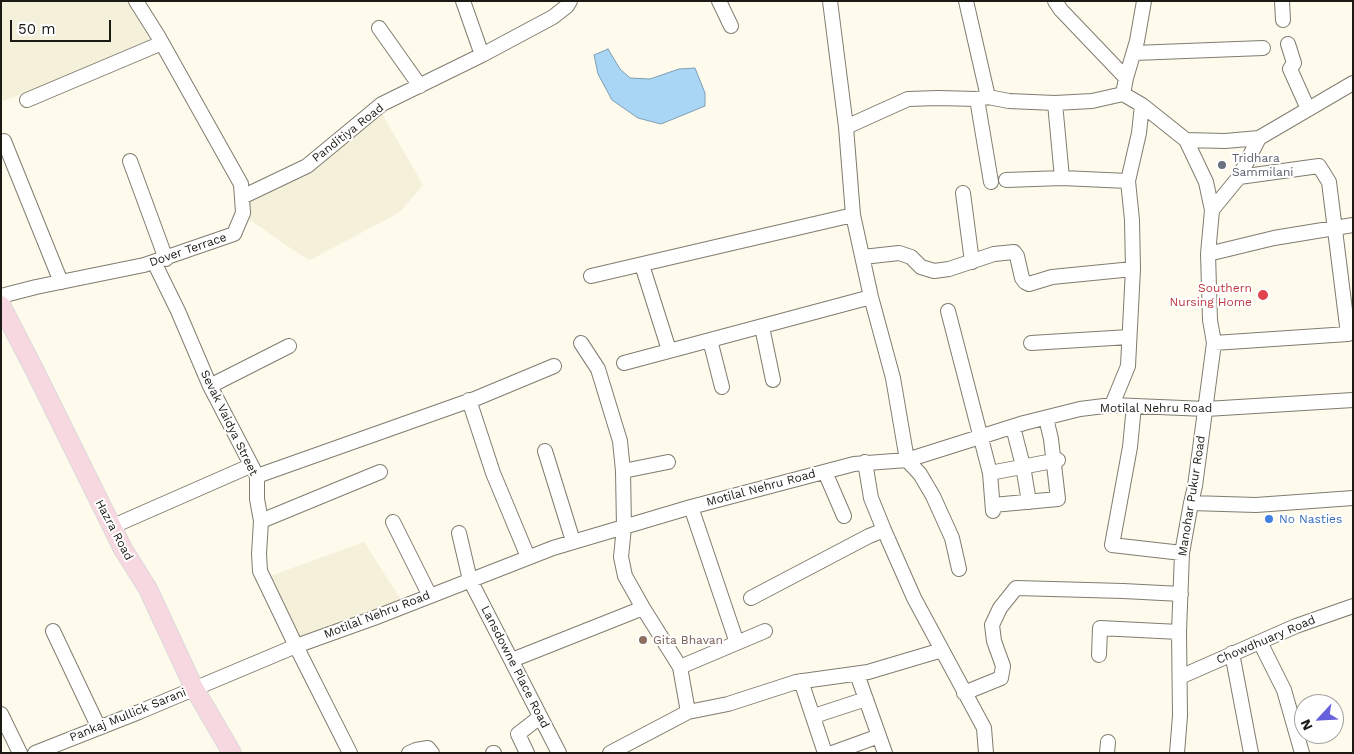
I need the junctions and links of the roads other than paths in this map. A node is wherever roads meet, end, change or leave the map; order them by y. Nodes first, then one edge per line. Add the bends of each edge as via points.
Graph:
1 (136, 1) edge
2 (463, 1) edge
3 (570, 1) edge
4 (719, 1) edge
5 (830, 1) edge
6 (966, 1) edge
7 (1055, 1) edge
8 (1144, 1) edge
9 (1282, 1) edge
10 (1283, 20) dead end
11 (731, 26) dead end
12 (379, 28) dead end
13 (162, 43) junction
14 (1288, 44) dead end
15 (1263, 48) dead end
16 (1134, 53) junction
17 (482, 55) junction
18 (1126, 78) junction
19 (1353, 83) edge
20 (420, 86) junction
21 (1123, 94) junction
22 (982, 98) junction
23 (27, 100) dead end
24 (1055, 103) junction
25 (1142, 105) junction
26 (1308, 109) junction
27 (846, 127) junction
28 (1259, 138) junction
29 (1186, 140) junction
30 (4, 141) dead end
31 (130, 160) dead end
32 (1239, 177) junction
33 (1062, 178) junction
34 (1006, 180) dead end
35 (1128, 181) junction
36 (991, 182) dead end
37 (962, 193) dead end
38 (242, 197) junction
39 (1212, 210) junction
40 (853, 215) junction
41 (1353, 225) edge
42 (1335, 227) junction
43 (1208, 254) junction
44 (863, 257) junction
45 (160, 260) junction
46 (972, 262) junction
47 (642, 266) junction
48 (1133, 269) junction
49 (591, 276) dead end
50 (61, 282) junction
51 (1, 296) edge
52 (871, 297) junction
53 (1, 305) edge
54 (948, 311) dead end
55 (762, 327) junction
56 (1350, 333) edge
57 (1129, 337) junction
58 (710, 340) junction
59 (581, 343) dead end
60 (1214, 343) junction
61 (1030, 344) dead end
62 (289, 346) dead end
63 (669, 350) junction
64 (624, 363) dead end
65 (554, 366) dead end
66 (773, 380) dead end
67 (210, 386) junction
68 (722, 387) dead end
69 (469, 400) junction
70 (1353, 400) edge
71 (1112, 405) junction
72 (1134, 406) junction
73 (1206, 409) junction
74 (1046, 418) junction
75 (1013, 426) junction
76 (980, 437) junction
77 (545, 451) dead end
78 (907, 460) junction
79 (1056, 461) junction
80 (668, 462) dead end
81 (865, 462) junction
82 (1023, 466) junction
83 (254, 471) junction
84 (623, 471) junction
85 (380, 472) dead end
86 (825, 472) junction
87 (990, 473) junction
88 (1353, 498) edge
89 (1029, 502) junction
90 (1191, 503) junction
91 (691, 506) junction
92 (844, 516) dead end
93 (261, 521) junction
94 (393, 522) dead end
95 (111, 527) junction
96 (624, 527) junction
97 (884, 530) junction
98 (459, 533) dead end
99 (573, 541) junction
100 (1182, 553) junction
101 (528, 557) junction
102 (959, 569) dead end
103 (470, 580) junction
104 (1181, 594) junction
105 (430, 596) junction
106 (751, 598) dead end
107 (1353, 606) edge
108 (643, 608) junction
109 (52, 631) dead end
110 (765, 631) dead end
111 (1179, 632) junction
112 (737, 642) junction
113 (1260, 642) junction
114 (296, 646) junction
115 (942, 650) junction
116 (1232, 653) junction
117 (1098, 654) dead end
118 (512, 660) junction
119 (680, 667) junction
120 (857, 674) junction
121 (1180, 677) junction
122 (801, 682) junction
123 (194, 688) junction
124 (964, 693) junction
125 (866, 699) junction
126 (688, 712) junction
127 (1, 714) edge
128 (540, 716) junction
129 (814, 716) junction
130 (99, 728) junction
131 (879, 736) junction
132 (20, 753) edge
133 (35, 753) edge
134 (232, 753) edge
135 (350, 753) edge
136 (409, 753) edge
137 (432, 753) edge
138 (527, 753) edge
139 (559, 753) edge
140 (610, 753) edge
141 (825, 753) edge
142 (832, 753) edge
143 (885, 753) edge
144 (985, 753) edge
145 (1176, 753) edge
146 (1251, 753) edge
147 (1302, 753) edge

1 - 13 street, Dover Terrace
2 - 17 street
3 - 17 street, Panditiya Road via 553,17
4 - 11 street
5 - 27 street
6 - 22 street
7 - 18 street
8 - 16 street
9 - 10 street
12 - 20 street
13 - 23 street
13 - 38 street, Dover Terrace via 241,184
14 - 26 street via 1294,63 1290,69
15 - 16 street
16 - 18 street
17 - 20 street, Panditiya Road
18 - 21 street
19 - 26 street
20 - 38 street, Panditiya Road via 382,104 307,166
21 - 24 street via 1092,101
21 - 25 street
22 - 24 street
22 - 27 street via 908,99
22 - 36 street
24 - 33 street
25 - 29 street
25 - 35 street
26 - 28 street
27 - 40 street
28 - 29 street
28 - 32 street
29 - 39 street, Manohar Pukur Road via 1206,182
30 - 50 street
31 - 45 street, Sevak Vaidya Street
32 - 39 street
32 - 42 street via 1320,166 1329,182
33 - 34 street
33 - 35 street
35 - 48 street
37 - 46 street
38 - 45 street, Dover Terrace via 243,213 234,234
39 - 43 street, Manohar Pukur Road
40 - 44 street
40 - 47 street
41 - 42 street
42 - 43 street
42 - 56 street
43 - 60 street, Manohar Pukur Road
44 - 46 street via 899,253 934,271
44 - 52 street
45 - 50 street, Dover Terrace
45 - 67 street, Sevak Vaidya Street
46 - 48 street via 994,254 1014,252 1022,278 1029,284 1052,277
47 - 49 street
47 - 63 street
48 - 57 street
50 - 51 street, Dover Terrace
52 - 55 street
52 - 78 street via 893,378
53 - 95 main road, Hazra Road
54 - 76 street
55 - 58 street
55 - 66 street
56 - 60 street
57 - 61 street
57 - 71 street via 1128,366
58 - 63 street
58 - 68 street
59 - 84 street via 598,369 611,408 620,441
60 - 73 street, Manohar Pukur Road
62 - 67 street
63 - 64 street
65 - 69 street
67 - 83 street, Sevak Vaidya Street
69 - 83 street
69 - 101 street via 493,473
70 - 73 street, Motilal Nehru Road
71 - 72 street, Motilal Nehru Road
71 - 74 street, Motilal Nehru Road
72 - 73 street, Motilal Nehru Road
72 - 100 street via 1112,545
73 - 90 street, Manohar Pukur Road
74 - 75 street, Motilal Nehru Road
74 - 79 street
75 - 76 street, Motilal Nehru Road
75 - 82 street
76 - 78 street, Motilal Nehru Road
76 - 87 street
77 - 99 street
78 - 81 street, Motilal Nehru Road
78 - 102 street via 933,496 952,538
79 - 82 street
79 - 89 street via 1058,499
80 - 84 street
81 - 86 street, Motilal Nehru Road
81 - 97 street via 871,498
82 - 87 street
82 - 89 street
83 - 93 street, Sevak Vaidya Street
83 - 95 street
84 - 96 street
85 - 93 street
86 - 91 street, Motilal Nehru Road
86 - 92 street
87 - 89 street via 993,508
88 - 90 street via 1256,505
90 - 100 street, Manohar Pukur Road
91 - 96 street, Motilal Nehru Road
91 - 112 street
93 - 114 street, Sevak Vaidya Street via 260,571
94 - 105 street
95 - 123 main road, Hazra Road via 148,589
96 - 99 street, Motilal Nehru Road
96 - 108 street via 621,557 625,576
97 - 106 street
97 - 115 street via 914,598
98 - 103 street, Lansdowne Place Road
99 - 101 street, Motilal Nehru Road
100 - 104 street, Manohar Pukur Road
101 - 103 street, Motilal Nehru Road
103 - 105 street, Motilal Nehru Road
103 - 118 street, Lansdowne Place Road
104 - 111 street, Manohar Pukur Road
104 - 124 street via 1016,588 1000,608 992,626 1003,666 1001,678
105 - 114 street, Motilal Nehru Road
107 - 113 street, Chowdhuary Road
108 - 118 street
108 - 119 street
109 - 130 street
110 - 112 street
111 - 117 street via 1100,628
111 - 121 street, Manohar Pukur Road
112 - 119 street
113 - 116 street, Chowdhuary Road
113 - 147 street via 1284,690
114 - 123 street, Motilal Nehru Road
114 - 135 street, Sevak Vaidya Street
115 - 120 street
115 - 124 street
116 - 121 street, Chowdhuary Road
116 - 146 street
118 - 128 street, Lansdowne Place Road
119 - 126 street
120 - 122 street
120 - 125 street
121 - 145 street, Manohar Pukur Road
122 - 126 street via 728,704
122 - 129 street
123 - 130 street, Pankaj Mullick Sarani
123 - 134 main road, Hazra Road
124 - 144 street via 984,728
125 - 129 street
125 - 131 street
126 - 140 street
127 - 132 street
128 - 138 street via 518,734
128 - 139 street, Lansdowne Place Road
129 - 141 street
130 - 133 street, Pankaj Mullick Sarani
131 - 142 street
131 - 143 street
136 - 137 street via 428,748

